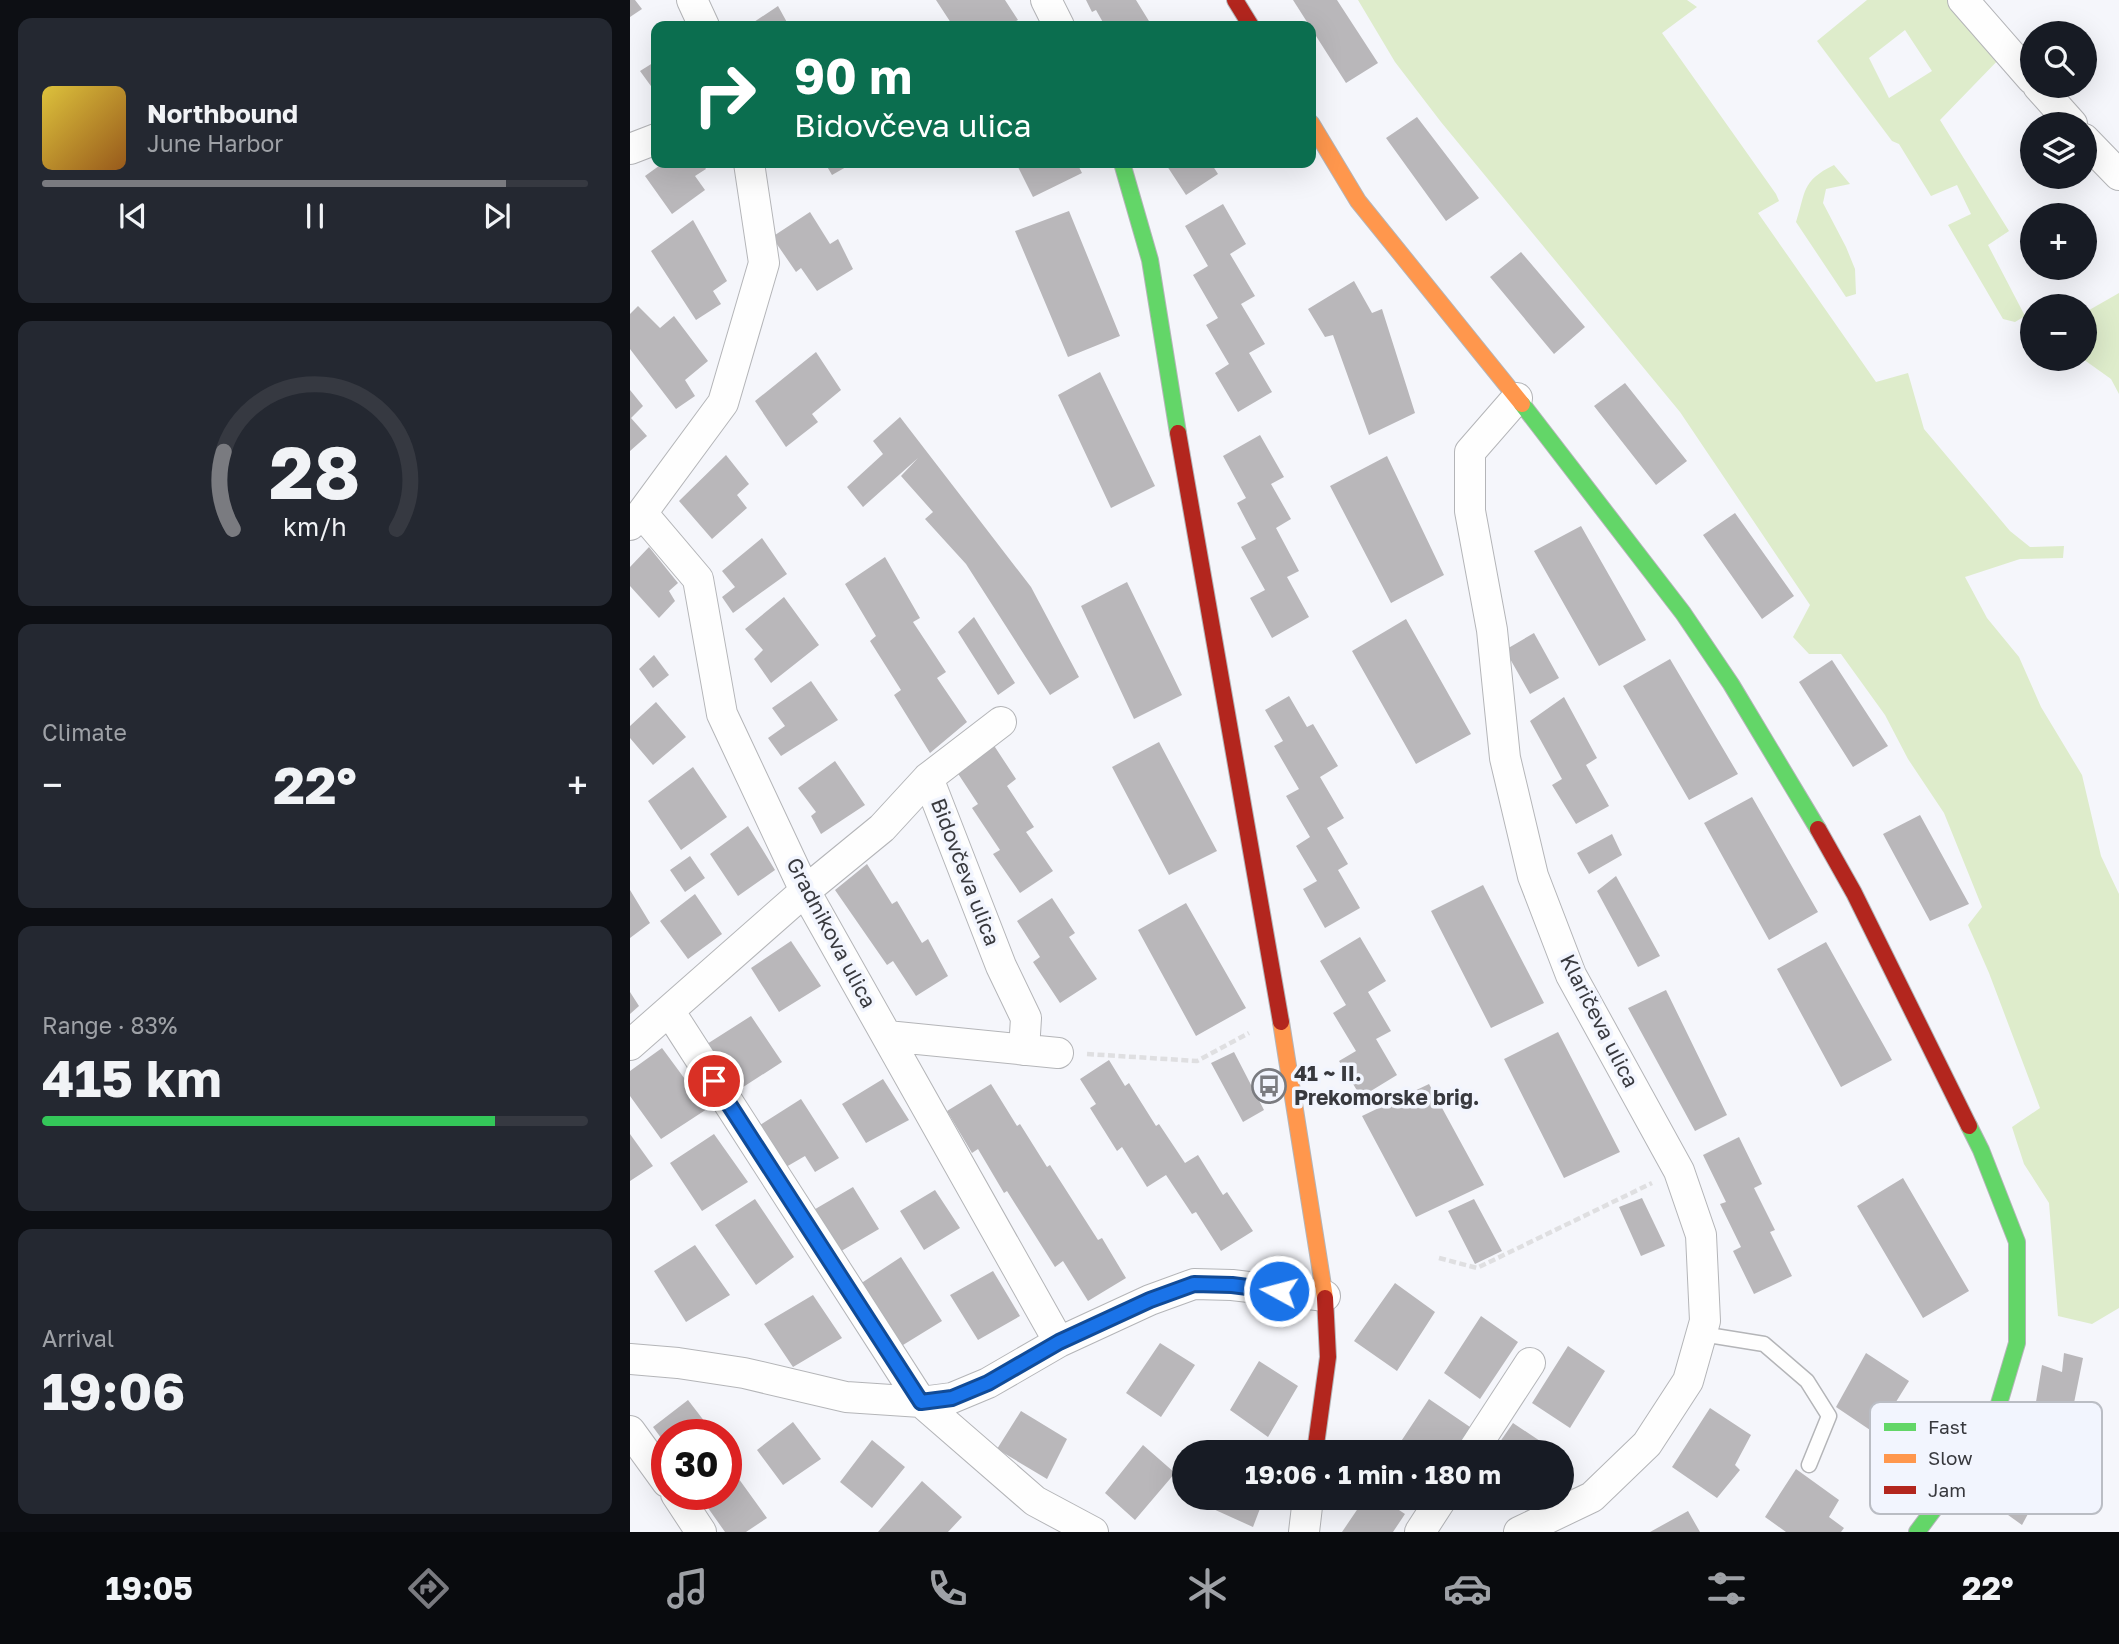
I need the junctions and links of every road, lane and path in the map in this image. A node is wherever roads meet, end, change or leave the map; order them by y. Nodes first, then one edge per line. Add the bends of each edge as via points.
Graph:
1 (692, 0) edge
2 (1046, 0) edge
3 (1235, 0) edge
4 (1963, 0) edge
5 (702, 21) edge
6 (1056, 21) edge
7 (1248, 21) edge
8 (2020, 65) edge
9 (2049, 98) edge
10 (2061, 112) edge
11 (1316, 131) edge
12 (651, 141) edge
13 (630, 149) edge
14 (2097, 152) edge
15 (750, 168) edge
16 (1123, 168) edge
17 (2119, 175) edge
18 (1517, 398) junction
19 (636, 519) edge
20 (1002, 722) dead end
21 (928, 778) junction
22 (806, 891) junction
23 (670, 1012) junction
24 (1280, 1016) junction
25 (887, 1036) junction
26 (630, 1045) edge
27 (1024, 1050) junction
28 (1058, 1053) joint
29 (1624, 1196) dead end
30 (1439, 1258) dead end
31 (1325, 1296) junction
32 (1702, 1334) junction
33 (1059, 1342) junction
34 (630, 1359) edge
35 (1530, 1363) dead end
36 (921, 1402) junction
37 (1999, 1402) edge
38 (630, 1432) edge
39 (1317, 1440) edge
40 (1480, 1440) edge
41 (651, 1460) edge
42 (1808, 1465) dead end
43 (687, 1510) edge
44 (1307, 1510) edge
45 (1434, 1510) edge
46 (1930, 1514) edge
47 (701, 1532) edge
48 (1093, 1532) edge
49 (1304, 1532) edge
50 (1420, 1532) edge
51 (1519, 1532) edge
52 (1917, 1532) edge

1 - 5 street
2 - 6 street
3 - 7 street
4 - 8 street
9 - 10 street
11 - 18 street via 1358,201
12 - 13 street
14 - 17 street
15 - 19 street via 764,263 723,403
16 - 24 street via 1150,260
18 - 32 street, Klaričeva ulica via 1470,452 1470,511 1492,630 1506,758 1533,876 1571,975 1679,1171 1701,1235
18 - 37 street via 1683,612 1731,684 1854,893 1981,1150 2017,1242 2017,1343
19 - 22 street, Gradnikova ulica via 698,579 722,714
20 - 21 street, Bidovčeva ulica
21 - 22 street, Bidovčeva ulica via 882,828
21 - 27 street, Bidovčeva ulica via 1026,1018
22 - 23 street, Bidovčeva ulica
22 - 25 street, Gradnikova ulica
23 - 26 street, Bidovčeva ulica
23 - 36 street
24 - 28 path via 1197,1062
24 - 31 street
25 - 27 street
25 - 33 street, Gradnikova ulica
27 - 28 street
29 - 30 path via 1477,1268
31 - 33 street via 1194,1284
31 - 39 street via 1328,1357
32 - 42 lane via 1764,1344 1807,1381 1829,1416
32 - 51 street, Klaričeva ulica via 1688,1381 1647,1444 1592,1497
33 - 36 street via 988,1383 952,1398
34 - 36 street via 744,1373 846,1397
35 - 40 street
36 - 48 street via 1035,1501
38 - 41 street
43 - 47 street
44 - 49 street
45 - 50 street
46 - 52 street

